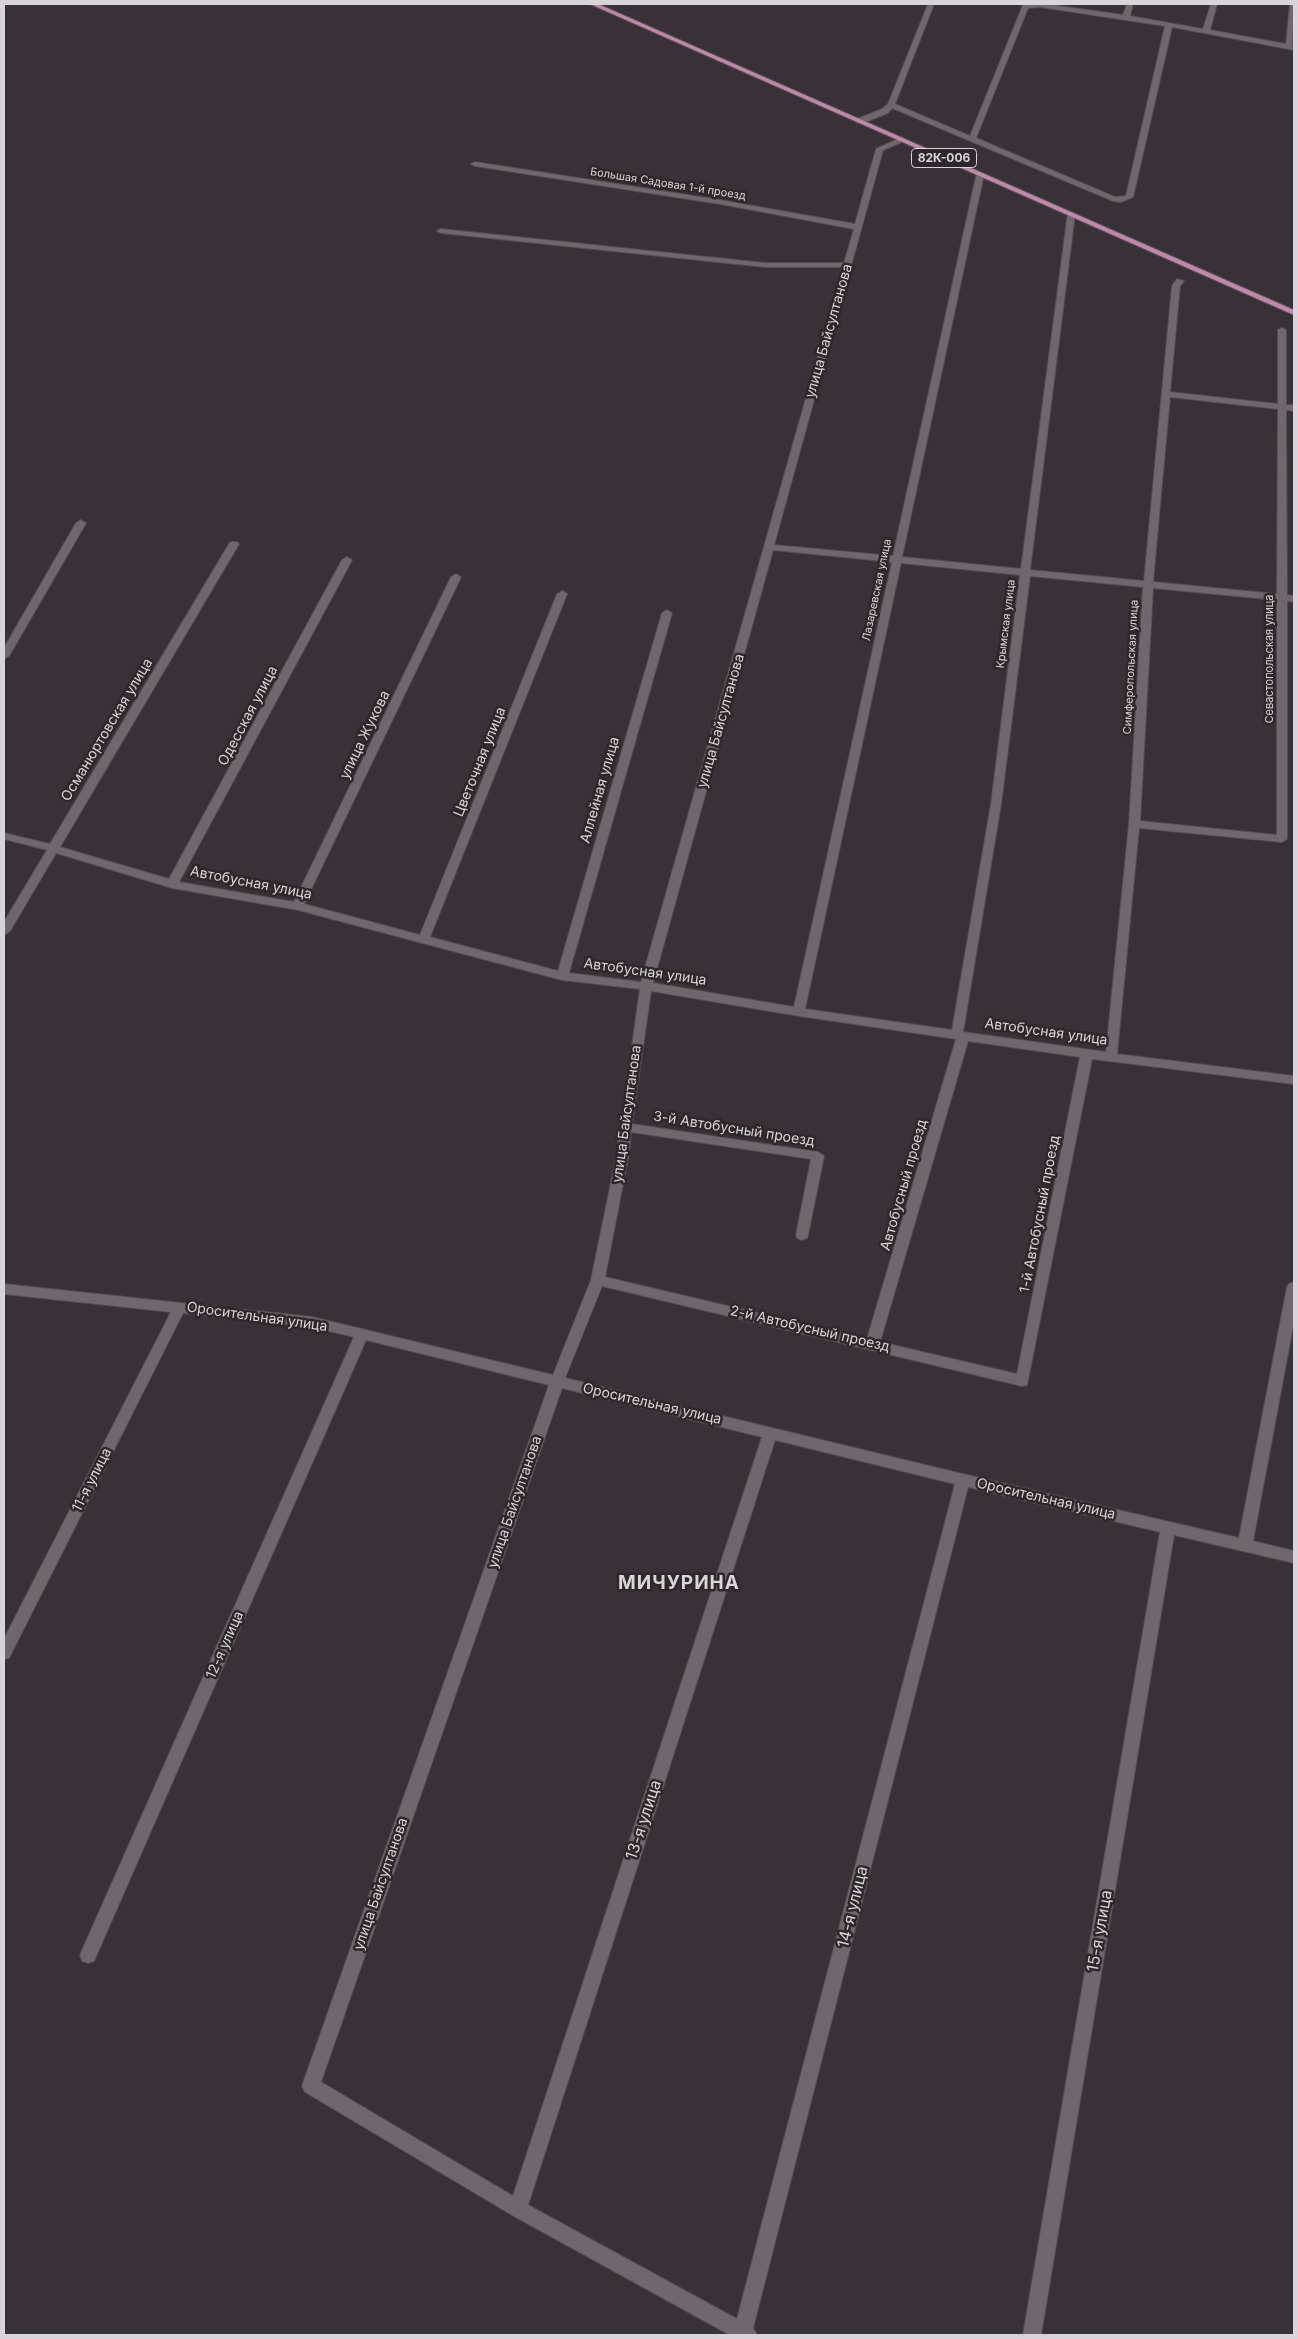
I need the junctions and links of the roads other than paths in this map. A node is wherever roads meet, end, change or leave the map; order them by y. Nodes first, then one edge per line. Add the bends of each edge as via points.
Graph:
1 (593, 4) edge
2 (931, 4) edge
3 (1130, 4) edge
4 (1214, 4) edge
5 (1293, 4) edge
6 (1126, 17) junction
7 (1169, 26) junction
8 (1206, 32) junction
9 (1291, 47) edge
10 (891, 105) junction
11 (860, 121) junction
12 (972, 139) junction
13 (903, 140) junction
14 (475, 164) dead end
15 (980, 174) junction
16 (1071, 214) junction
17 (858, 227) junction
18 (441, 232) dead end
19 (847, 265) junction
20 (1180, 281) dead end
21 (1294, 313) edge
22 (1282, 330) dead end
23 (1166, 394) junction
24 (1282, 406) junction
25 (1294, 408) edge
26 (81, 523) dead end
27 (234, 544) dead end
28 (770, 547) junction
29 (896, 559) junction
30 (348, 560) dead end
31 (1025, 572) junction
32 (456, 577) dead end
33 (1148, 584) junction
34 (562, 594) dead end
35 (1283, 598) junction
36 (1294, 599) edge
37 (667, 613) dead end
38 (4, 656) edge
39 (1134, 824) junction
40 (4, 836) edge
41 (52, 848) junction
42 (172, 884) junction
43 (298, 906) junction
44 (4, 931) edge
45 (424, 939) junction
46 (562, 976) junction
47 (646, 986) junction
48 (799, 1012) junction
49 (960, 1036) junction
50 (1087, 1054) junction
51 (1111, 1057) junction
52 (1294, 1080) edge
53 (625, 1127) junction
54 (802, 1236) dead end
55 (598, 1280) junction
56 (1294, 1287) edge
57 (4, 1289) edge
58 (180, 1307) junction
59 (362, 1335) junction
60 (873, 1343) junction
61 (1022, 1380) joint
62 (557, 1382) junction
63 (771, 1432) junction
64 (963, 1480) junction
65 (1168, 1527) junction
66 (1245, 1545) junction
67 (1294, 1557) edge
68 (4, 1653) edge
69 (88, 1954) dead end
70 (518, 2209) junction
71 (744, 2334) edge
72 (1032, 2335) edge

1 - 11 main road, 82К-006
2 - 10 street
3 - 6 street
4 - 8 street
5 - 9 street
6 - 7 street
6 - 12 street via 1040,5 1025,6
7 - 8 street
7 - 12 street via 1129,198 1113,199
8 - 9 street
10 - 11 street via 886,111
10 - 12 street
11 - 13 main road, 82К-006
13 - 15 main road, 82К-006
13 - 17 street, улица Байсултанова via 880,149
14 - 17 street, Большая Садовая 1-й проезд
15 - 16 main road, 82К-006
15 - 29 street, Лазаревская улица
16 - 21 main road, 82К-006
16 - 31 street, Крымская улица
17 - 19 street, улица Байсултанова
18 - 19 street via 765,264
19 - 28 street, улица Байсултанова
20 - 23 street, Симферопольская улица via 1176,286
22 - 24 street, Севастопольская улица
23 - 24 street
23 - 33 street, Симферопольская улица
24 - 25 street
24 - 35 street, Севастопольская улица
26 - 38 street
27 - 41 street, Османюртовская улица
28 - 29 street
28 - 47 street, улица Байсултанова
29 - 31 street
29 - 48 street, Лазаревская улица
30 - 42 street, Одесская улица
31 - 33 street
31 - 49 street, Крымская улица via 996,804
32 - 43 street, улица Жукова
33 - 35 street
33 - 39 street, Симферопольская улица
34 - 45 street, Цветочная улица
35 - 36 street
35 - 39 street, Севастопольская улица via 1282,839
37 - 46 street, Аллейная улица
39 - 51 street, Симферопольская улица
40 - 41 street, Автобусная улица
41 - 42 street, Автобусная улица
41 - 44 street, Османюртовская улица
42 - 43 street, Автобусная улица
43 - 45 street, Автобусная улица
45 - 46 street, Автобусная улица
46 - 47 street, Автобусная улица
47 - 48 street, Автобусная улица
47 - 53 street, улица Байсултанова
48 - 49 street, Автобусная улица
49 - 50 street, Автобусная улица
49 - 60 street, Автобусный проезд
50 - 51 street, Автобусная улица
50 - 61 street, 1-й Автобусный проезд
51 - 52 street, Автобусная улица
53 - 54 street, 3-й Автобусный проезд via 818,1156
53 - 55 street, улица Байсултанова via 623,1153
55 - 60 street, 2-й Автобусный проезд
55 - 62 street, улица Байсултанова
56 - 66 street
57 - 58 street, Оросительная улица
58 - 59 street, Оросительная улица via 312,1322
58 - 68 street, 11-я улица
59 - 62 street, Оросительная улица
59 - 69 street, 12-я улица
60 - 61 street, 2-й Автобусный проезд
62 - 63 street, Оросительная улица
62 - 70 street, улица Байсултанова via 311,2086
63 - 64 street, Оросительная улица
63 - 70 street, 13-я улица
64 - 65 street, Оросительная улица
64 - 71 street, 14-я улица
65 - 66 street, Оросительная улица
65 - 72 street, 15-я улица
66 - 67 street, Оросительная улица
70 - 71 street

